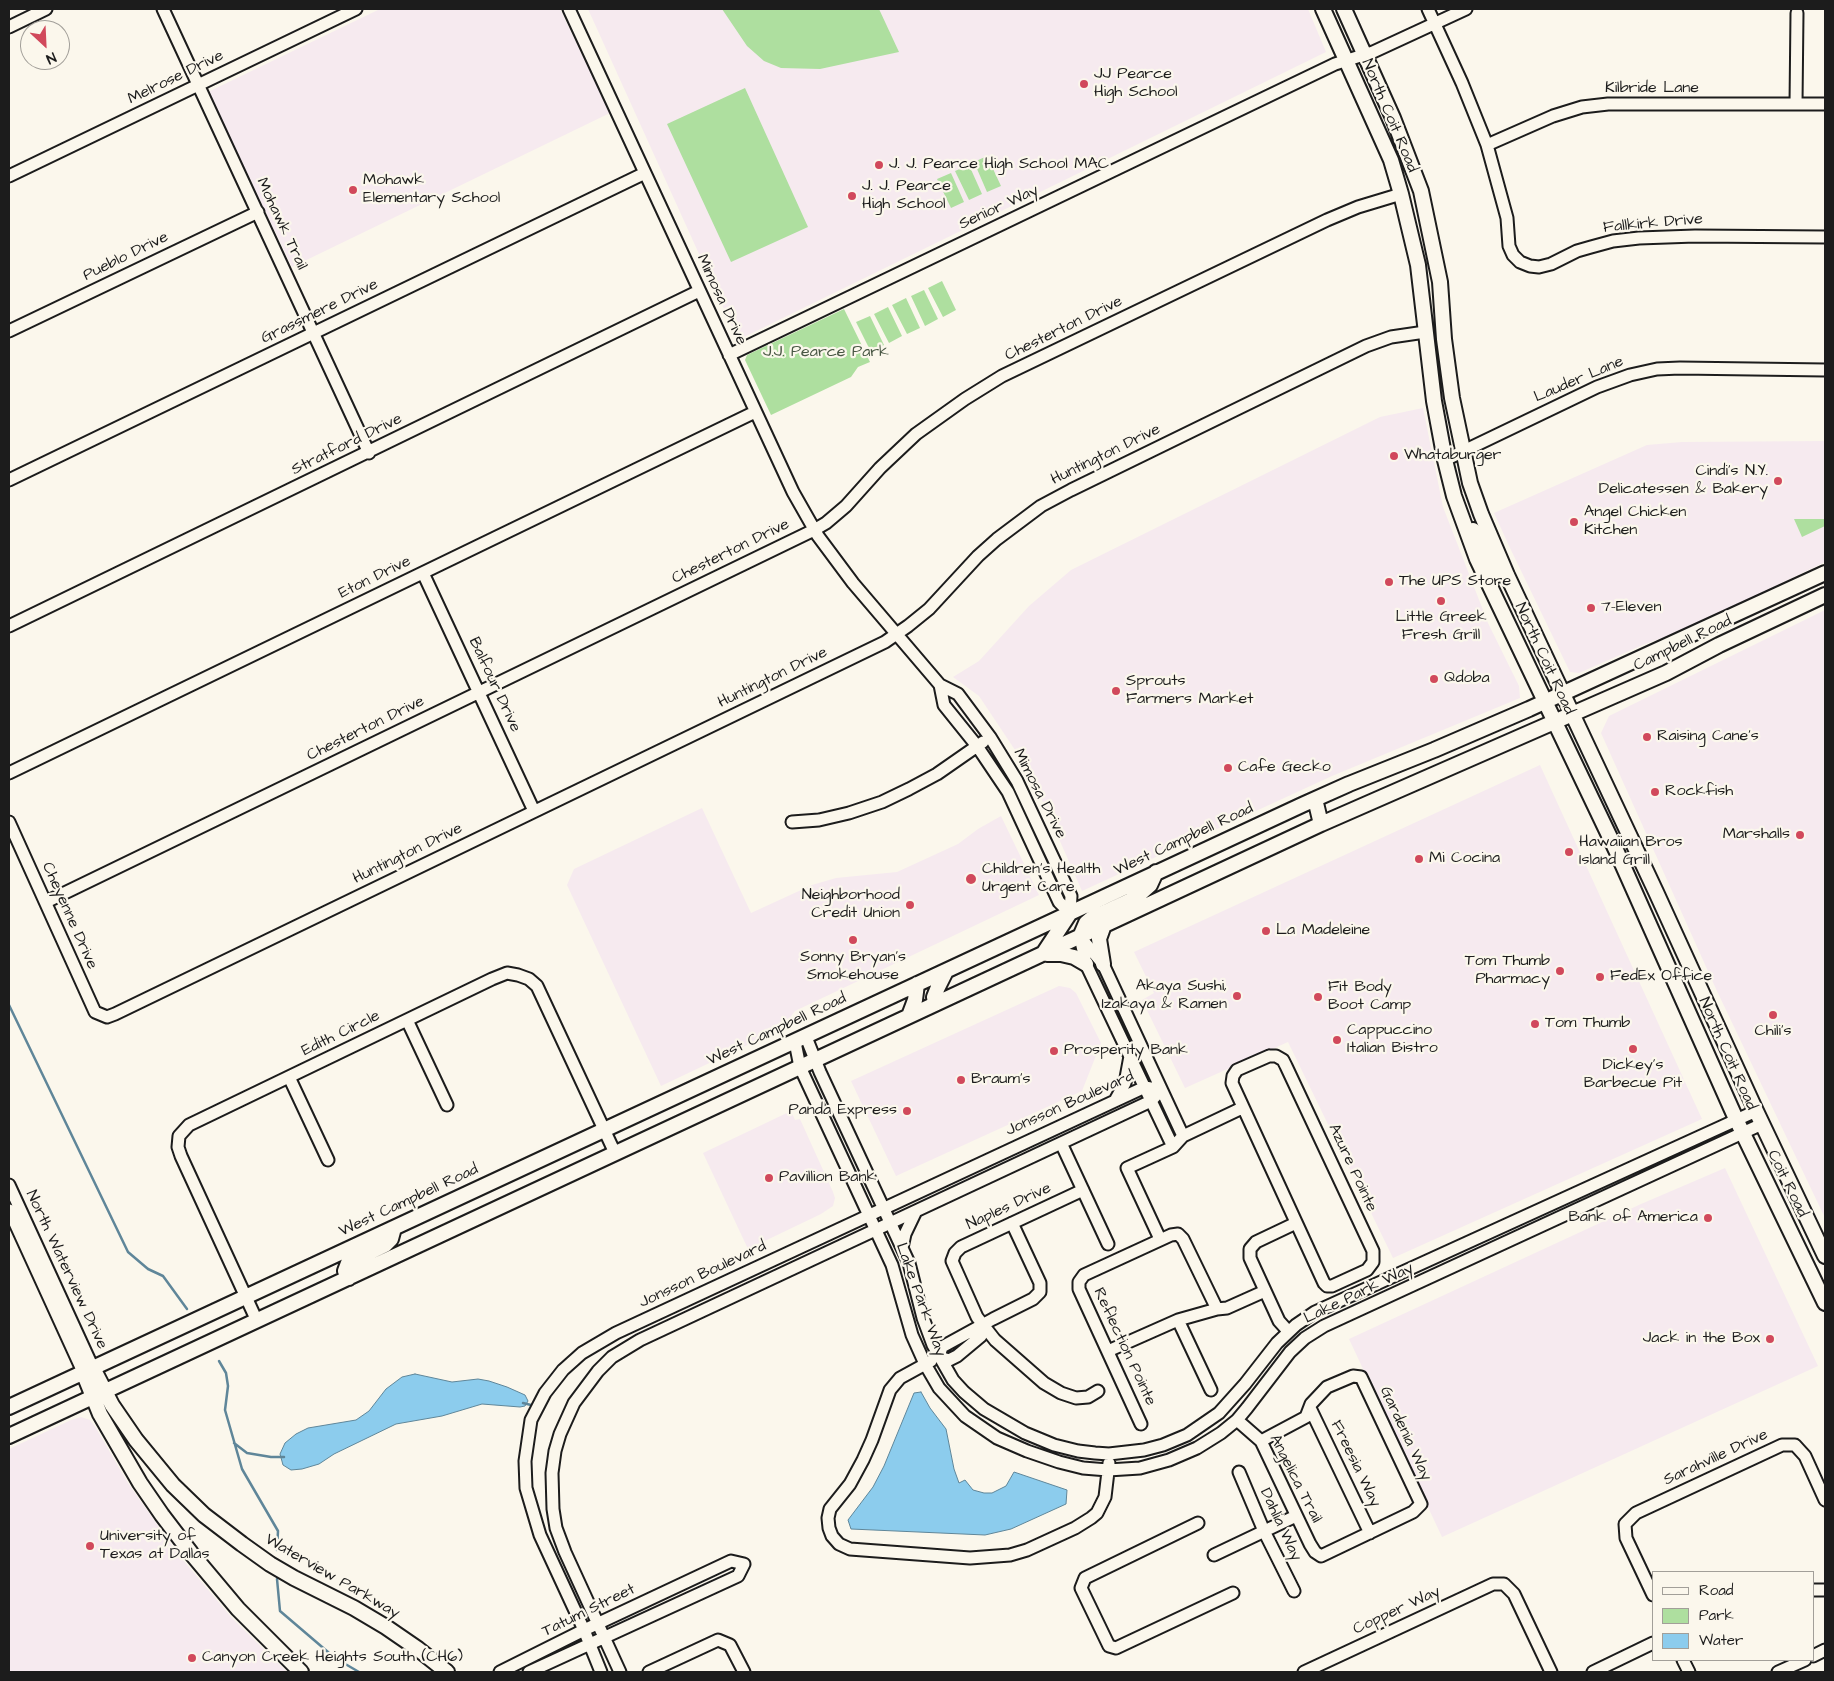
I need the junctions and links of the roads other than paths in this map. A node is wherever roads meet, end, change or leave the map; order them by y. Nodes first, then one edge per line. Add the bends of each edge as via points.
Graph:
1 (46, 9) edge
2 (163, 9) edge
3 (356, 9) edge
4 (569, 9) edge
5 (1323, 9) edge
6 (1344, 9) edge
7 (1428, 9) edge
8 (1466, 9) edge
9 (1798, 13) dead end
10 (1434, 23) junction
11 (9, 27) edge
12 (1365, 54) junction
13 (1346, 60) junction
14 (198, 86) junction
15 (1796, 104) junction
16 (1825, 104) edge
17 (1487, 145) junction
18 (644, 173) junction
19 (9, 176) edge
20 (1401, 194) junction
21 (258, 212) junction
22 (1825, 237) edge
23 (700, 292) junction
24 (9, 331) edge
25 (1425, 332) junction
26 (312, 333) junction
27 (729, 355) junction
28 (1825, 370) edge
29 (756, 412) junction
30 (369, 452) junction
31 (1463, 452) junction
32 (1445, 460) junction
33 (9, 480) edge
34 (1462, 520) junction
35 (814, 530) junction
36 (423, 573) junction
37 (1825, 573) edge
38 (1507, 575) junction
39 (1782, 593) junction
40 (1825, 595) edge
41 (1790, 611) junction
42 (9, 626) edge
43 (896, 635) junction
44 (940, 685) junction
45 (479, 692) junction
46 (1563, 694) junction
47 (1545, 702) junction
48 (1573, 715) junction
49 (1555, 723) junction
50 (990, 737) junction
51 (977, 746) junction
52 (9, 773) edge
53 (1315, 799) junction
54 (1028, 804) junction
55 (1302, 805) junction
56 (534, 811) junction
57 (1020, 818) junction
58 (9, 822) edge
59 (792, 822) dead end
60 (1321, 824) junction
61 (1156, 872) junction
62 (1654, 888) junction
63 (1637, 897) junction
64 (46, 902) junction
65 (1070, 913) junction
66 (1086, 923) junction
67 (1055, 924) junction
68 (1104, 925) junction
69 (1080, 937) junction
70 (1043, 954) junction
71 (1086, 964) junction
72 (1103, 964) junction
73 (946, 971) junction
74 (917, 984) junction
75 (935, 1004) junction
76 (909, 1016) junction
77 (107, 1017) joint
78 (1129, 1019) junction
79 (407, 1020) junction
80 (1114, 1022) junction
81 (800, 1039) junction
82 (1130, 1056) junction
83 (815, 1060) junction
84 (800, 1067) junction
85 (290, 1077) junction
86 (1144, 1086) junction
87 (1161, 1090) junction
88 (1116, 1099) junction
89 (1151, 1101) junction
90 (447, 1105) dead end
91 (1242, 1108) junction
92 (1756, 1111) junction
93 (1736, 1119) junction
94 (1762, 1124) junction
95 (604, 1130) junction
96 (1743, 1133) junction
97 (1183, 1136) junction
98 (1061, 1143) junction
99 (1173, 1147) junction
100 (1009, 1150) junction
101 (615, 1153) junction
102 (328, 1160) dead end
103 (1016, 1164) junction
104 (9, 1186) edge
105 (1083, 1190) junction
106 (883, 1208) junction
107 (9, 1210) edge
108 (916, 1211) junction
109 (869, 1215) junction
110 (890, 1223) junction
111 (1012, 1223) junction
112 (1296, 1223) junction
113 (394, 1228) junction
114 (876, 1230) junction
115 (1160, 1239) junction
116 (1108, 1244) dead end
117 (902, 1248) junction
118 (1825, 1256) edge
119 (349, 1278) junction
120 (1265, 1291) junction
121 (246, 1297) junction
122 (1825, 1303) edge
123 (1217, 1308) junction
124 (1178, 1320) junction
125 (257, 1321) junction
126 (983, 1326) junction
127 (1288, 1331) junction
128 (616, 1333) junction
129 (624, 1348) junction
130 (1108, 1351) junction
131 (939, 1357) junction
132 (924, 1364) junction
133 (88, 1370) junction
134 (1211, 1390) dead end
135 (1098, 1391) dead end
136 (99, 1394) junction
137 (9, 1407) edge
138 (1310, 1408) junction
139 (1237, 1420) junction
140 (1141, 1424) dead end
141 (9, 1436) edge
142 (1261, 1441) junction
143 (1109, 1454) junction
144 (1108, 1470) junction
145 (1239, 1472) dead end
146 (1825, 1500) edge
147 (1296, 1516) junction
148 (1198, 1524) dead end
149 (1264, 1531) junction
150 (1370, 1533) junction
151 (1214, 1556) dead end
152 (692, 1579) junction
153 (1294, 1591) dead end
154 (1652, 1593) edge
155 (699, 1594) junction
156 (1233, 1594) dead end
157 (599, 1623) junction
158 (584, 1630) junction
159 (604, 1637) junction
160 (1652, 1643) edge
161 (589, 1644) junction
162 (1802, 1661) edge
163 (302, 1672) edge
164 (447, 1672) edge
165 (500, 1672) edge
166 (529, 1672) edge
167 (601, 1672) edge
168 (620, 1672) edge
169 (649, 1672) edge
170 (744, 1672) edge
171 (1304, 1672) edge
172 (1550, 1672) edge
173 (1593, 1672) edge
174 (1778, 1672) edge

1 - 11 street
2 - 14 street, Mohawk Trail
3 - 14 street, Melrose Drive
4 - 18 street, Mimosa Drive
5 - 13 main road, North Coit Road
6 - 12 main road, North Coit Road
7 - 10 street, Fallkirk Drive
8 - 10 street, Senior Way
9 - 15 street
10 - 12 street, Senior Way
10 - 17 street, Fallkirk Drive
12 - 13 street, Senior Way
12 - 31 main road, North Coit Road via 1421,191 1440,282 1444,339
13 - 20 main road, North Coit Road via 1391,160
13 - 27 street, Senior Way
14 - 19 street, Melrose Drive
14 - 21 street, Mohawk Trail
15 - 16 street, Kilbride Lane
15 - 17 street, Kilbride Lane via 1582,107 1552,116
17 - 22 street, Fallkirk Drive via 1504,203 1509,246 1520,262 1530,266 1551,264 1577,251 1613,241 1695,236
18 - 23 street, Mimosa Drive
18 - 26 street, Grassmere Drive
20 - 25 main road, North Coit Road via 1418,265
20 - 35 street, Chesterton Drive via 1327,220 1002,376 916,434 846,506
21 - 24 street, Pueblo Drive
21 - 26 street, Mohawk Trail
23 - 27 street, Mimosa Drive
23 - 30 street, Stratford Drive
25 - 32 main road, North Coit Road
25 - 43 street, Huntington Drive via 1391,337 1366,346 1041,506 997,539 929,609
26 - 30 street, Mohawk Trail
26 - 33 street, Grassmere Drive
27 - 29 street, Mimosa Drive
28 - 31 street, Lauder Lane via 1680,368 1630,375 1598,387
29 - 35 street, Mimosa Drive
29 - 36 street, Eton Drive
30 - 42 street, Stratford Drive
31 - 32 street, Lauder Lane
31 - 38 main road, North Coit Road via 1481,514
32 - 34 main road, North Coit Road
34 - 38 main road via 1473,529 1497,574
34 - 47 main road, North Coit Road via 1477,559
35 - 43 street, Mimosa Drive
35 - 45 street, Chesterton Drive
36 - 45 street, Balfour Drive
36 - 52 street, Eton Drive
37 - 39 main road, Campbell Road
38 - 46 main road, North Coit Road
39 - 41 main road
39 - 46 main road, Campbell Road
40 - 41 main road, Campbell Road
41 - 48 main road, Campbell Road via 1666,674
43 - 44 street, Mimosa Drive
43 - 56 street, Huntington Drive
44 - 50 street, Mimosa Drive via 958,694
44 - 51 street, Mimosa Drive via 944,705
45 - 56 street, Balfour Drive
45 - 64 street, Chesterton Drive
46 - 47 main road, West Campbell Road
46 - 48 main road, North Coit Road
47 - 49 main road, North Coit Road
47 - 53 main road, West Campbell Road
48 - 49 main road, Campbell Road
48 - 62 main road, North Coit Road
49 - 60 main road
49 - 63 main road, North Coit Road
50 - 51 street
50 - 54 street, Mimosa Drive
51 - 57 street, Mimosa Drive via 1008,792
51 - 59 street via 937,774 882,802 819,820
53 - 55 main road, West Campbell Road
53 - 60 main road
54 - 57 street
54 - 65 street, Mimosa Drive via 1071,896
55 - 60 main road
55 - 61 main road, West Campbell Road
56 - 77 street, Huntington Drive
57 - 65 street, Mimosa Drive via 1059,902
58 - 64 street, Cheyenne Drive
60 - 68 main road
61 - 65 main road, West Campbell Road
61 - 66 main road via 1150,885 1141,893
62 - 63 main road
62 - 92 main road, North Coit Road
63 - 93 main road, North Coit Road
64 - 77 street, Cheyenne Drive via 95,1012
65 - 66 main road
65 - 67 main road
66 - 68 main road
66 - 69 main road
67 - 69 main road via 1073,930
67 - 70 main road
67 - 73 main road, West Campbell Road
68 - 69 main road
68 - 72 main road via 1099,939
69 - 70 main road
69 - 71 street
69 - 72 street
70 - 71 main road via 1062,954
70 - 75 main road
71 - 80 street
72 - 78 street
73 - 74 main road, West Campbell Road
73 - 75 main road via 934,997
74 - 76 main road
74 - 81 main road, West Campbell Road
75 - 76 main road
76 - 83 main road
78 - 80 street
78 - 87 street
79 - 85 street, Edith Circle
79 - 90 street
79 - 95 street, Edith Circle via 507,974 529,979 544,1000
80 - 82 street
81 - 83 street, Lake Park Way
81 - 84 street, Lake Park Way
81 - 95 main road, West Campbell Road
82 - 86 street
82 - 88 street via 1125,1083
83 - 84 main road
83 - 106 street, Lake Park Way
84 - 101 main road
84 - 109 street, Lake Park Way
85 - 102 street
85 - 121 street, Edith Circle via 189,1125 180,1136 178,1147 181,1156
86 - 87 street, Jonsson Boulevard
86 - 88 street, Jonsson Boulevard
86 - 89 street
87 - 89 street, Jonsson Boulevard
87 - 97 street
88 - 100 street, Jonsson Boulevard
89 - 98 street, Jonsson Boulevard
89 - 99 street
91 - 97 street
91 - 112 street
91 - 112 street, Azure Pointe via 1232,1083 1238,1070 1269,1056 1283,1060 1373,1251 1373,1262 1367,1270 1327,1286
92 - 93 street, Lake Park Way
92 - 94 main road, North Coit Road
93 - 96 main road, North Coit Road
93 - 127 street, Lake Park Way via 1325,1307
94 - 96 street, Lake Park Way
94 - 118 main road, Coit Road
95 - 101 street, Edith Circle
95 - 113 main road, West Campbell Road
96 - 122 main road, Coit Road
96 - 139 street, Lake Park Way via 1324,1326 1290,1352
97 - 99 street
98 - 103 street, Jonsson Boulevard
98 - 105 street
99 - 115 street via 1127,1168
100 - 103 street
100 - 106 street, Jonsson Boulevard
101 - 119 main road
103 - 108 street, Jonsson Boulevard
104 - 133 street, North Waterview Drive
105 - 111 street, Naples Drive
105 - 116 street
106 - 109 street, Jonsson Boulevard
106 - 110 street, Lake Park Way
107 - 133 street, North Waterview Drive
108 - 110 street, Jonsson Boulevard
108 - 117 street
109 - 114 street, Lake Park Way
109 - 128 street, Jonsson Boulevard
110 - 114 street, Jonsson Boulevard
110 - 117 street, Lake Park Way
111 - 126 street via 1040,1283 1040,1292
111 - 126 street, Naples Drive via 960,1247 953,1257 954,1267
112 - 120 street via 1256,1242 1250,1250 1250,1258
113 - 119 main road via 385,1246 348,1263 345,1271
113 - 121 main road, West Campbell Road
114 - 129 street, Jonsson Boulevard
114 - 132 street, Lake Park Way via 897,1279 907,1319
115 - 123 street via 1178,1234 1184,1239
115 - 130 street, Reflection Pointe via 1084,1275 1079,1282 1079,1290
117 - 131 street, Lake Park Way via 909,1262 928,1333
119 - 125 main road
120 - 123 street via 1236,1305
120 - 127 street via 1279,1321
121 - 125 street, Edith Circle
121 - 133 main road, West Campbell Road
123 - 124 street
124 - 130 street
124 - 134 street
125 - 136 main road
126 - 131 street via 981,1336 957,1356 949,1360
126 - 135 street via 1052,1388 1076,1398 1088,1397
127 - 143 street, Lake Park Way via 1236,1396 1203,1425 1163,1445
128 - 129 street
128 - 158 street, Jonsson Boulevard via 582,1353 545,1393 531,1420 525,1461 526,1488 534,1520
129 - 157 street, Jonsson Boulevard via 598,1370 574,1403 560,1434 552,1474 556,1528 564,1552
130 - 140 street, Reflection Pointe
131 - 132 street
131 - 143 street, Lake Park Way via 964,1392 998,1419 1054,1445
132 - 144 street, Lake Park Way via 955,1407 997,1438 1059,1462
132 - 144 street via 900,1378 890,1390 857,1473 830,1509 829,1528 839,1544 850,1549 963,1558 1010,1555 1075,1528 1097,1513 1105,1497
133 - 136 main road, Waterview Parkway
133 - 137 main road, West Campbell Road
136 - 141 main road
136 - 163 main road, Waterview Parkway via 100,1414 140,1483 191,1553 249,1621
136 - 164 main road, Waterview Parkway via 173,1485 204,1515 270,1564 386,1627
138 - 142 street via 1306,1416
138 - 150 street, Freesia Way
138 - 150 street, Gardenia Way via 1328,1387 1352,1376 1360,1377 1421,1504 1413,1512
139 - 142 street, Angelica Trail
139 - 144 street, Lake Park Way via 1208,1442 1176,1458 1140,1468
142 - 147 street, Angelica Trail
143 - 144 street
145 - 149 street, Dahlia Way
146 - 154 street, Sarahville Drive via 1805,1456 1794,1445 1782,1445 1636,1513 1625,1524 1626,1538
147 - 149 street
147 - 150 street, Angelica Trail via 1310,1544 1321,1556
148 - 156 street via 1085,1578 1081,1588 1109,1646 1116,1648
149 - 151 street
149 - 153 street, Dahlia Way
152 - 155 street
152 - 155 street, Tatum Street via 731,1561 744,1564 738,1576
152 - 157 street, Tatum Street
155 - 159 street, Tatum Street
157 - 158 street, Tatum Street
157 - 159 street, Jonsson Boulevard
158 - 161 street, Jonsson Boulevard
158 - 165 street, Tatum Street
159 - 161 street, Tatum Street
159 - 168 street, Jonsson Boulevard
160 - 173 street
161 - 166 street, Tatum Street
161 - 167 street, Jonsson Boulevard
162 - 174 street
169 - 170 street via 722,1640 730,1645
171 - 172 street, Copper Way via 1493,1584 1504,1584 1514,1594

